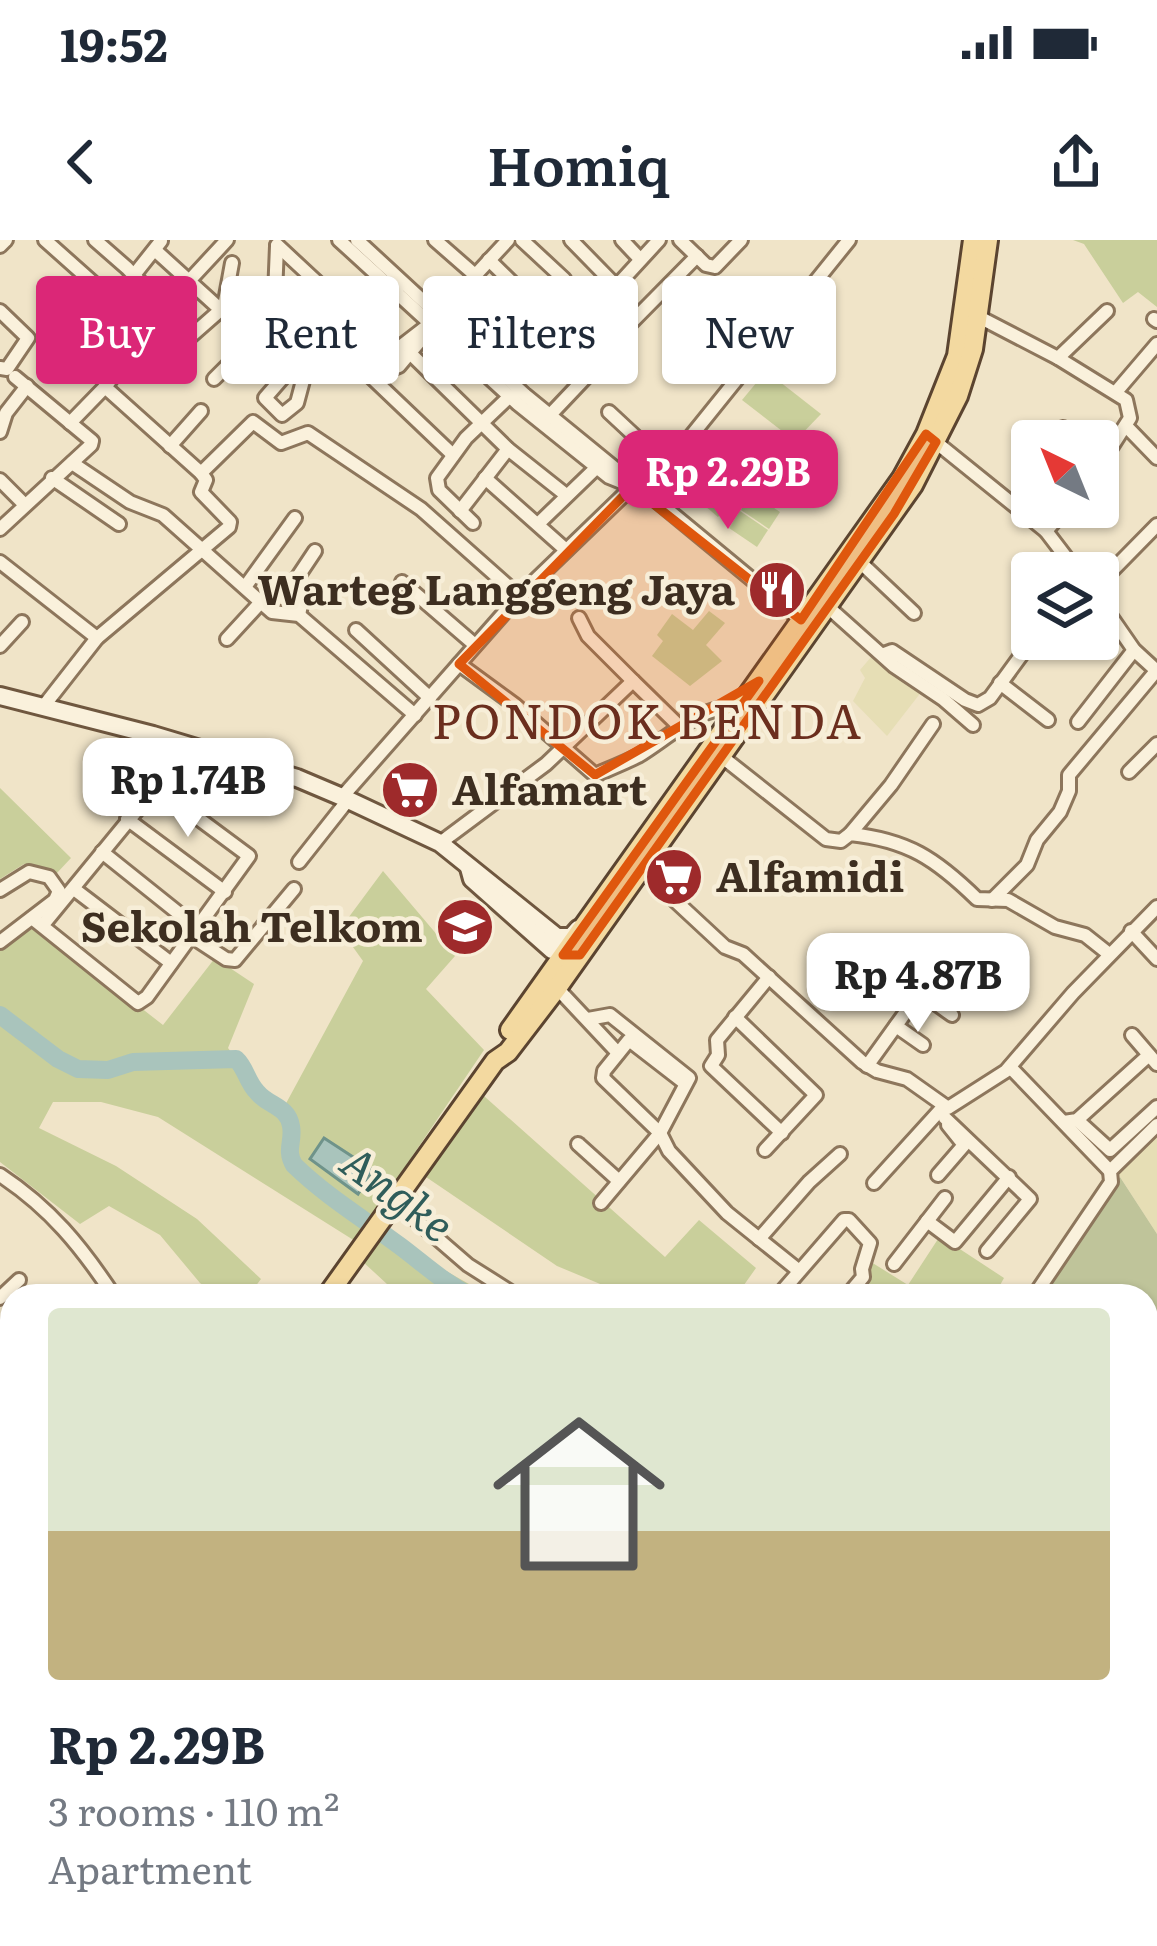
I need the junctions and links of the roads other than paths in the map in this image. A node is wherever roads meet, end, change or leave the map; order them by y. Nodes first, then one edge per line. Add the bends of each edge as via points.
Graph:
1 (46, 240) edge
2 (95, 240) edge
3 (227, 240) edge
4 (339, 240) edge
5 (357, 240) edge
6 (435, 240) edge
7 (508, 240) edge
8 (521, 240) edge
9 (571, 240) edge
10 (622, 240) edge
11 (659, 240) edge
12 (680, 240) edge
13 (741, 240) edge
14 (849, 240) edge
15 (973, 240) edge
16 (988, 240) edge
17 (160, 243) edge
18 (274, 243) edge
19 (697, 256) junction
20 (639, 258) junction
21 (489, 260) junction
22 (232, 263) dead end
23 (134, 274) joint
24 (85, 276) edge
25 (185, 276) edge
26 (194, 276) edge
27 (229, 276) edge
28 (277, 276) edge
29 (310, 276) edge
30 (380, 276) edge
31 (466, 276) edge
32 (475, 276) edge
33 (507, 276) edge
34 (561, 276) edge
35 (606, 276) edge
36 (622, 276) edge
37 (197, 288) edge
38 (399, 293) edge
39 (221, 310) joint
40 (0, 311) edge
41 (1107, 311) dead end
42 (423, 312) edge
43 (423, 314) edge
44 (638, 315) edge
45 (979, 317) junction
46 (423, 328) edge
47 (197, 331) edge
48 (423, 336) edge
49 (1157, 345) edge
50 (399, 351) edge
51 (411, 354) junction
52 (1058, 358) junction
53 (399, 362) edge
54 (0, 368) edge
55 (221, 373) edge
56 (214, 380) dead end
57 (107, 384) edge
58 (379, 384) edge
59 (502, 384) edge
60 (579, 384) edge
61 (105, 387) junction
62 (1116, 392) junction
63 (518, 398) junction
64 (201, 410) dead end
65 (609, 412) dead end
66 (550, 416) junction
67 (70, 423) junction
68 (481, 424) junction
69 (1126, 426) junction
70 (0, 432) edge
71 (1119, 436) edge
72 (931, 438) junction
73 (170, 446) junction
74 (508, 449) junction
75 (453, 455) junction
76 (1157, 458) edge
77 (72, 463) junction
78 (667, 466) junction
79 (596, 468) junction
80 (201, 473) junction
81 (52, 478) junction
82 (485, 478) junction
83 (0, 480) edge
84 (632, 487) junction
85 (646, 493) junction
86 (566, 495) junction
87 (24, 504) junction
88 (460, 511) junction
89 (295, 518) dead end
90 (473, 523) dead end
91 (119, 524) dead end
92 (538, 524) junction
93 (1157, 525) edge
94 (1049, 528) edge
95 (0, 529) edge
96 (1046, 531) junction
97 (203, 550) junction
98 (315, 550) dead end
99 (566, 550) junction
100 (1062, 552) edge
101 (0, 562) edge
102 (860, 562) junction
103 (1119, 564) edge
104 (402, 582) dead end
105 (244, 587) junction
106 (519, 596) junction
107 (261, 602) junction
108 (828, 607) junction
109 (914, 613) dead end
110 (299, 615) junction
111 (579, 618) dead end
112 (801, 620) junction
113 (22, 622) dead end
114 (1119, 628) edge
115 (356, 630) dead end
116 (97, 638) junction
117 (227, 639) dead end
118 (475, 645) junction
119 (0, 646) edge
120 (1134, 650) junction
121 (884, 654) junction
122 (1017, 660) edge
123 (459, 664) junction
124 (1157, 671) edge
125 (633, 681) junction
126 (1000, 682) junction
127 (0, 696) edge
128 (430, 698) junction
129 (43, 707) junction
130 (740, 708) junction
131 (415, 716) junction
132 (1048, 720) dead end
133 (1078, 722) dead end
134 (933, 724) dead end
135 (973, 725) dead end
136 (680, 727) junction
137 (174, 742) junction
138 (1157, 744) edge
139 (562, 748) junction
140 (721, 757) junction
141 (1129, 772) dead end
142 (345, 799) junction
143 (193, 814) junction
144 (128, 819) junction
145 (850, 834) junction
146 (440, 842) junction
147 (102, 853) junction
148 (299, 862) dead end
149 (641, 869) junction
150 (74, 889) junction
151 (294, 889) dead end
152 (0, 890) edge
153 (224, 892) junction
154 (990, 902) junction
155 (1157, 907) edge
156 (595, 911) junction
157 (517, 913) junction
158 (37, 922) junction
159 (1131, 931) junction
160 (194, 932) junction
161 (0, 942) edge
162 (1109, 954) junction
163 (572, 955) junction
164 (1157, 959) edge
165 (170, 963) junction
166 (769, 977) junction
167 (932, 977) dead end
168 (557, 988) junction
169 (920, 992) junction
170 (952, 1015) dead end
171 (735, 1017) junction
172 (588, 1019) junction
173 (896, 1026) junction
174 (1132, 1035) dead end
175 (923, 1046) dead end
176 (618, 1053) junction
177 (1153, 1059) edge
178 (495, 1061) junction
179 (867, 1066) junction
180 (1010, 1067) junction
181 (682, 1081) dead end
182 (1157, 1108) edge
183 (944, 1112) junction
184 (1071, 1121) junction
185 (1157, 1125) edge
186 (660, 1133) junction
187 (782, 1133) junction
188 (578, 1144) dead end
189 (765, 1150) dead end
190 (840, 1154) dead end
191 (1110, 1171) junction
192 (0, 1175) edge
193 (938, 1175) dead end
194 (1009, 1177) junction
195 (619, 1181) junction
196 (874, 1184) dead end
197 (945, 1198) dead end
198 (602, 1203) dead end
199 (391, 1204) junction
200 (927, 1221) junction
201 (759, 1239) junction
202 (987, 1251) dead end
203 (894, 1264) dead end
204 (798, 1270) junction
205 (19, 1280) dead end
206 (13, 1284) edge
207 (106, 1284) edge
208 (335, 1284) edge
209 (498, 1284) edge
210 (787, 1284) edge
211 (857, 1284) edge
212 (1042, 1284) edge

1 - 24 street
2 - 23 street
3 - 26 street
4 - 30 street
5 - 42 street
6 - 31 street
7 - 21 street
8 - 34 street
9 - 35 street
10 - 20 street
11 - 20 street
12 - 19 street
13 - 19 street via 715,267
14 - 78 street
15 - 72 main road via 957,356
16 - 45 main road
17 - 23 street
17 - 25 street
18 - 28 street
18 - 29 street
19 - 44 street
20 - 36 street
21 - 32 street
21 - 33 street
22 - 27 street
37 - 39 street
38 - 43 street
39 - 47 street
40 - 54 street via 28,338
41 - 52 street
45 - 52 street
45 - 72 main road via 958,396
46 - 50 street
48 - 51 street
49 - 62 street
51 - 53 street
51 - 68 street
52 - 62 street
55 - 56 street
57 - 61 street
58 - 75 street
59 - 63 street
60 - 66 street
61 - 67 street
61 - 73 street
62 - 69 street via 1130,406
63 - 66 street
63 - 68 street
63 - 79 street
64 - 73 street
65 - 78 street
66 - 84 street
67 - 70 street via 21,381
67 - 77 street via 92,441
68 - 74 street
68 - 75 street
69 - 71 street
69 - 76 street
72 - 96 street
72 - 102 main road via 914,485
72 - 112 main road
73 - 80 street
74 - 82 street
74 - 86 street
75 - 88 street via 436,484
77 - 81 street
77 - 97 street via 163,514
78 - 85 street
79 - 84 street
79 - 86 street
80 - 97 street via 201,492 230,521
80 - 106 street via 250,423 281,443 308,434 389,485
81 - 87 street
81 - 91 street
82 - 88 street
82 - 92 street
83 - 87 street
84 - 85 street
84 - 99 street
85 - 112 street
86 - 92 street
87 - 95 street
88 - 90 street
89 - 105 street
92 - 99 street
93 - 103 street
94 - 96 street
96 - 100 street
97 - 105 street
97 - 116 street
98 - 110 street via 292,584 302,600
99 - 106 street
101 - 116 street
102 - 108 main road
102 - 109 street
104 - 118 street
105 - 107 street
106 - 118 street
107 - 110 street
107 - 117 street
108 - 121 street
108 - 140 main road
110 - 131 street
111 - 125 street
112 - 130 main road
113 - 119 street
114 - 120 street
115 - 128 street
116 - 129 street
118 - 123 street
120 - 124 street
120 - 133 street
121 - 126 street via 892,651 973,704 984,703
121 - 135 street
122 - 126 street
123 - 128 street
123 - 139 street
124 - 154 street via 1070,775 1066,802 1027,865
125 - 136 street
125 - 139 street
126 - 132 street
127 - 129 street
128 - 131 street
129 - 137 street
130 - 136 street
130 - 156 main road
131 - 142 street
134 - 145 street
136 - 139 street via 595,775
137 - 142 street
137 - 143 street via 166,770 194,800
138 - 141 street
139 - 146 street
140 - 145 street via 826,839
140 - 149 main road
142 - 146 street
142 - 148 street
143 - 144 street via 156,787
143 - 153 street via 249,856
144 - 147 street
144 - 153 street
145 - 154 street via 927,856
146 - 157 street via 482,872
147 - 150 street
147 - 160 street
149 - 163 main road
149 - 166 street
150 - 158 street
150 - 165 street
151 - 160 street via 235,960
152 - 158 street via 29,872 49,877 58,886 55,900
153 - 160 street
154 - 162 street via 1008,900
155 - 159 street
156 - 157 street via 564,939
156 - 163 main road
157 - 163 street
158 - 161 street
158 - 165 street via 138,1003
159 - 162 street
159 - 164 street
160 - 165 street
162 - 180 street
163 - 168 main road
163 - 178 main road
166 - 171 street
166 - 179 street
167 - 169 street
168 - 172 street
168 - 178 main road
169 - 170 street
169 - 173 street
171 - 187 street via 717,1040 711,1066
171 - 187 street via 815,1092
172 - 176 street
172 - 186 street via 610,1015 689,1078
173 - 175 street
173 - 179 street
174 - 177 street
176 - 181 street via 629,1040
176 - 186 street via 603,1078
177 - 184 street
178 - 199 main road
179 - 183 street via 902,1076
180 - 183 street
180 - 184 street
182 - 184 street via 1110,1150
183 - 193 street via 964,1145
183 - 194 street
183 - 196 street
184 - 191 street
185 - 191 street
186 - 195 street
186 - 201 street
187 - 189 street
188 - 195 street
190 - 201 street
191 - 212 street via 1112,1182
192 - 207 street via 41,1203
194 - 200 street via 955,1242
194 - 202 street via 1030,1199
195 - 198 street
197 - 200 street
199 - 208 main road
199 - 209 street
200 - 203 street
201 - 204 street
204 - 210 street
204 - 211 street via 849,1220 870,1243
205 - 206 street

